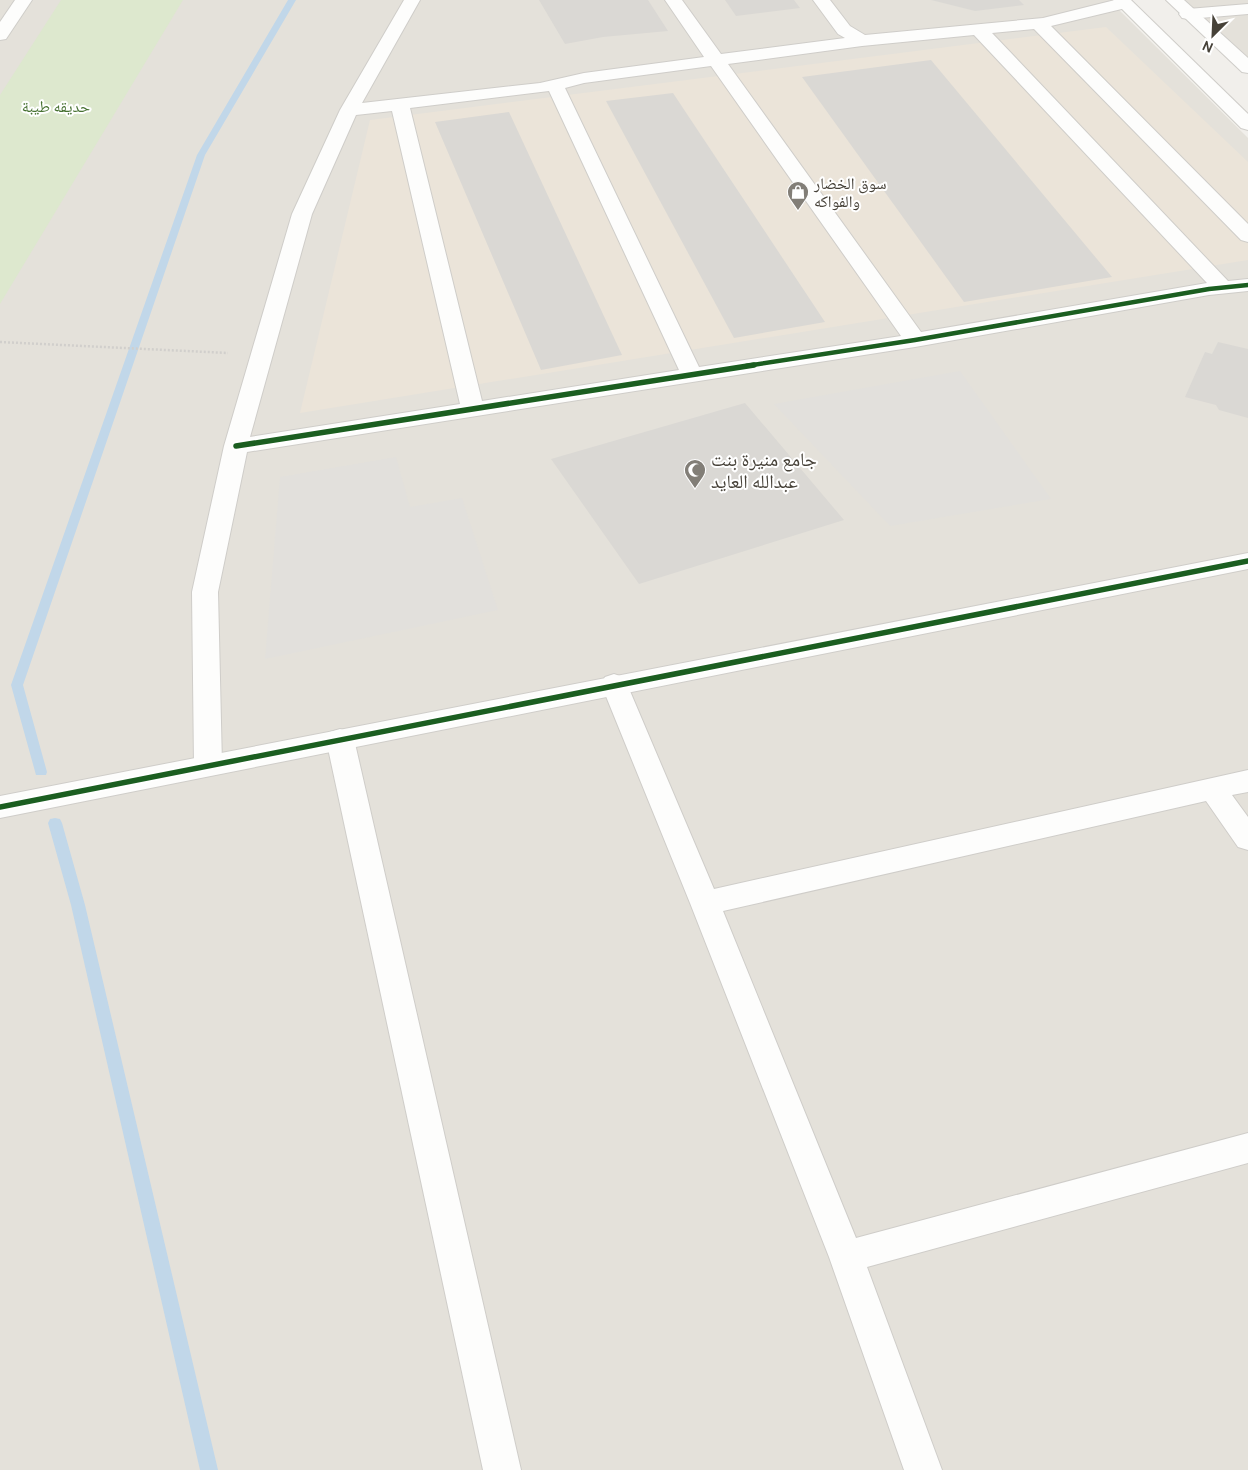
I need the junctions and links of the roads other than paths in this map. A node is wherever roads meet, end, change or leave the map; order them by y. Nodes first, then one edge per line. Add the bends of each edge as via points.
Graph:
1 (24, 0) edge
2 (412, 0) edge
3 (673, 0) edge
4 (821, 0) edge
5 (1174, 0) edge
6 (1123, 2) edge
7 (1248, 9) edge
8 (1188, 14) junction
9 (1038, 23) junction
10 (978, 29) junction
11 (0, 35) edge
12 (862, 41) junction
13 (717, 60) junction
14 (1248, 68) edge
15 (555, 84) junction
16 (400, 104) junction
17 (349, 110) junction
18 (1248, 124) edge
19 (1248, 236) edge
20 (1248, 285) edge
21 (1222, 288) junction
22 (915, 340) junction
23 (692, 374) junction
24 (473, 409) junction
25 (236, 446) junction
26 (1248, 560) edge
27 (614, 684) junction
28 (340, 739) junction
29 (208, 765) junction
30 (1248, 781) edge
31 (1213, 790) junction
32 (0, 807) edge
33 (1248, 840) edge
34 (705, 903) junction
35 (1248, 1148) edge
36 (846, 1256) junction
37 (502, 1470) edge
38 (923, 1470) edge

1 - 11 street
2 - 17 street
3 - 13 street
4 - 12 street via 844,30
5 - 8 street
6 - 9 street
6 - 18 street
7 - 8 street
8 - 14 street
9 - 10 street
9 - 19 street
10 - 12 street
10 - 21 street
12 - 13 street
13 - 15 street
13 - 22 street
15 - 16 street
15 - 23 street
16 - 17 street
16 - 24 street
17 - 25 street via 302,214
20 - 21 street
21 - 22 street
22 - 23 street
23 - 24 street
24 - 25 street
25 - 29 street via 205,592
26 - 27 street
27 - 28 street
27 - 34 street
28 - 29 street
28 - 37 street
29 - 32 street
30 - 31 street
31 - 33 street
31 - 34 street
34 - 36 street
35 - 36 street
36 - 38 street

